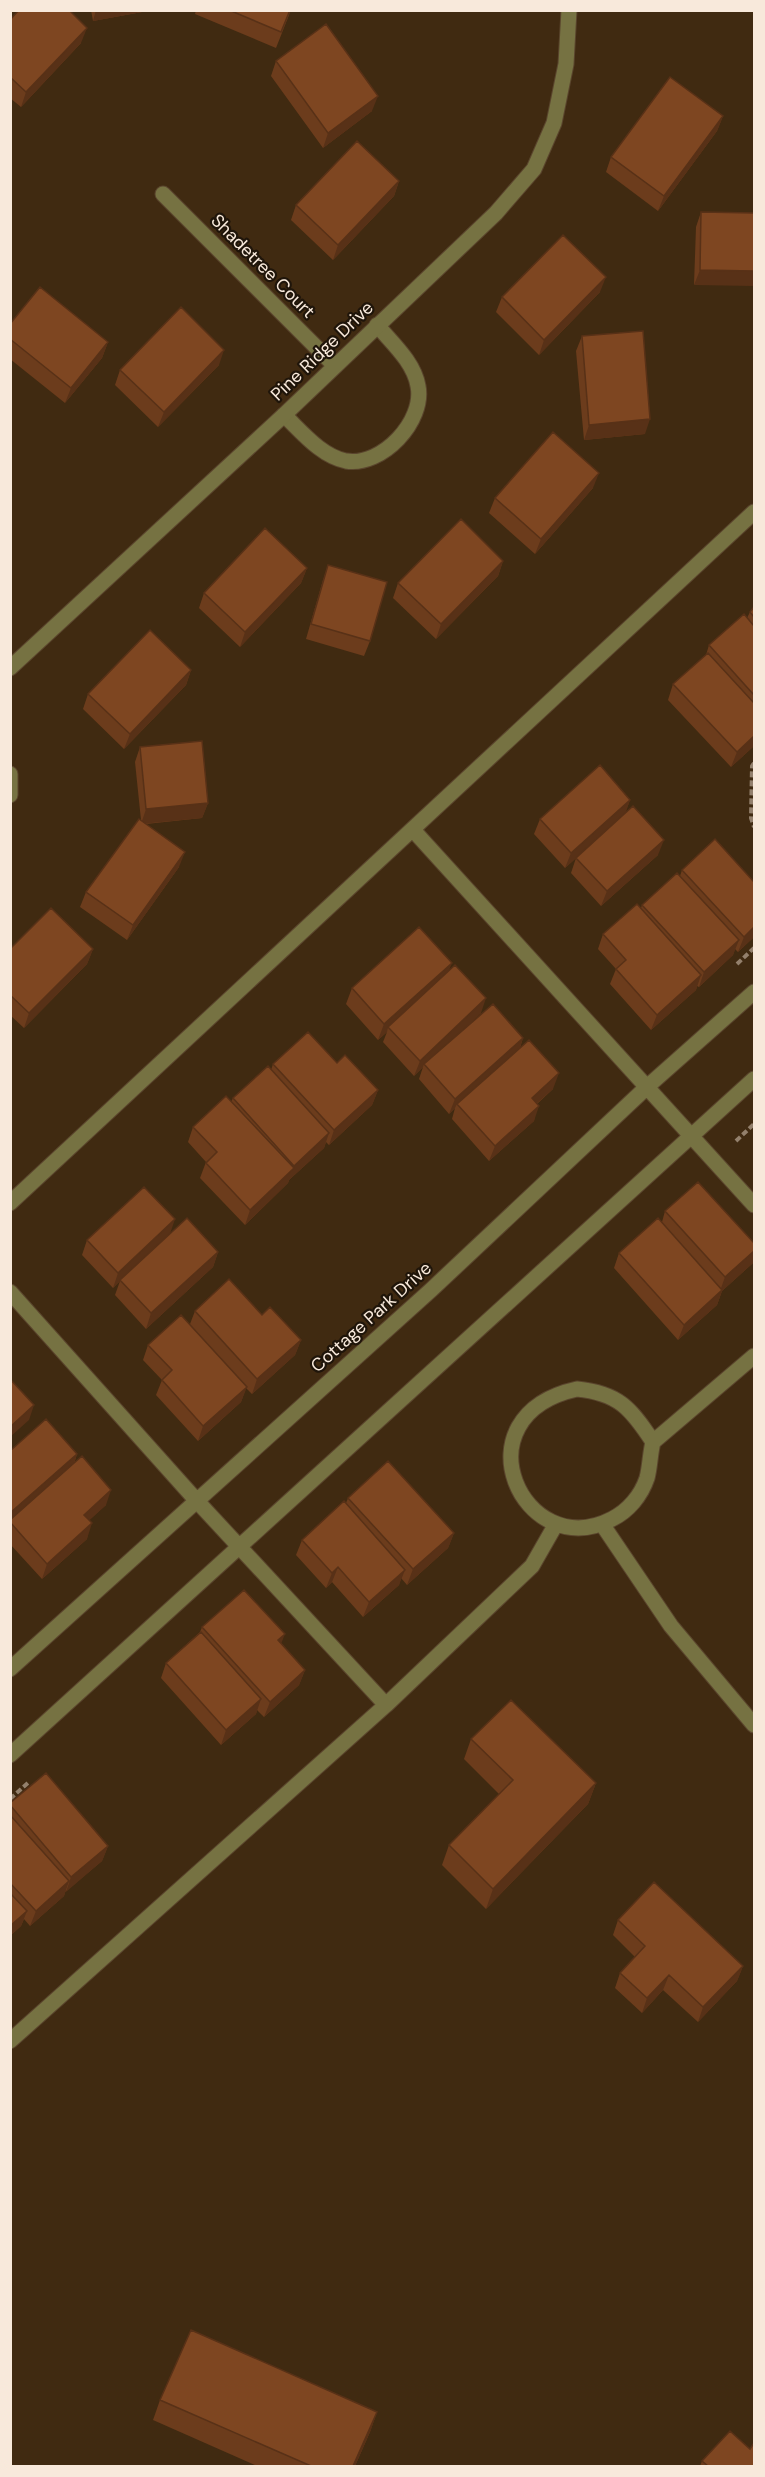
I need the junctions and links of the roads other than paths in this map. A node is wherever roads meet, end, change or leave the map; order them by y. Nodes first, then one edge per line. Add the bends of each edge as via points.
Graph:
1 (569, 10) edge
2 (163, 194) dead end
3 (377, 325) junction
4 (334, 365) junction
5 (284, 415) junction
6 (754, 512) edge
7 (10, 668) edge
8 (10, 774) edge
9 (10, 795) edge
10 (414, 831) junction
11 (754, 992) edge
12 (754, 1079) edge
13 (648, 1086) junction
14 (693, 1136) junction
15 (10, 1203) edge
16 (754, 1205) edge
17 (10, 1292) edge
18 (754, 1356) edge
19 (653, 1442) junction
20 (196, 1500) junction
21 (556, 1524) junction
22 (602, 1524) junction
23 (241, 1547) junction
24 (10, 1669) edge
25 (386, 1705) junction
26 (754, 1725) edge
27 (10, 1755) edge
28 (10, 2041) edge

1 - 3 street, Pine Ridge Drive via 567,64 555,123 534,169 496,213
2 - 4 street, Shadetree Court
3 - 4 street, Pine Ridge Drive
3 - 5 street via 409,363 418,387 416,410 405,430 386,450 348,462 331,456
4 - 5 street, Pine Ridge Drive
5 - 7 street, Pine Ridge Drive
6 - 10 street
8 - 9 street
10 - 13 street
10 - 15 street
11 - 13 street, Cottage Park Drive
12 - 14 street
13 - 14 street
13 - 20 street, Cottage Park Drive via 431,1290
14 - 16 street
14 - 23 street
17 - 20 street
18 - 19 street
19 - 21 street via 635,1415 619,1400 599,1391 577,1389 554,1394 533,1406 519,1425 512,1448 512,1471 520,1494 536,1512
19 - 22 street via 647,1478 637,1498 622,1514
20 - 23 street
20 - 24 street, Cottage Park Drive
21 - 22 street via 579,1528
21 - 25 street via 531,1566
22 - 26 street via 671,1626
23 - 25 street
23 - 27 street
25 - 28 street

